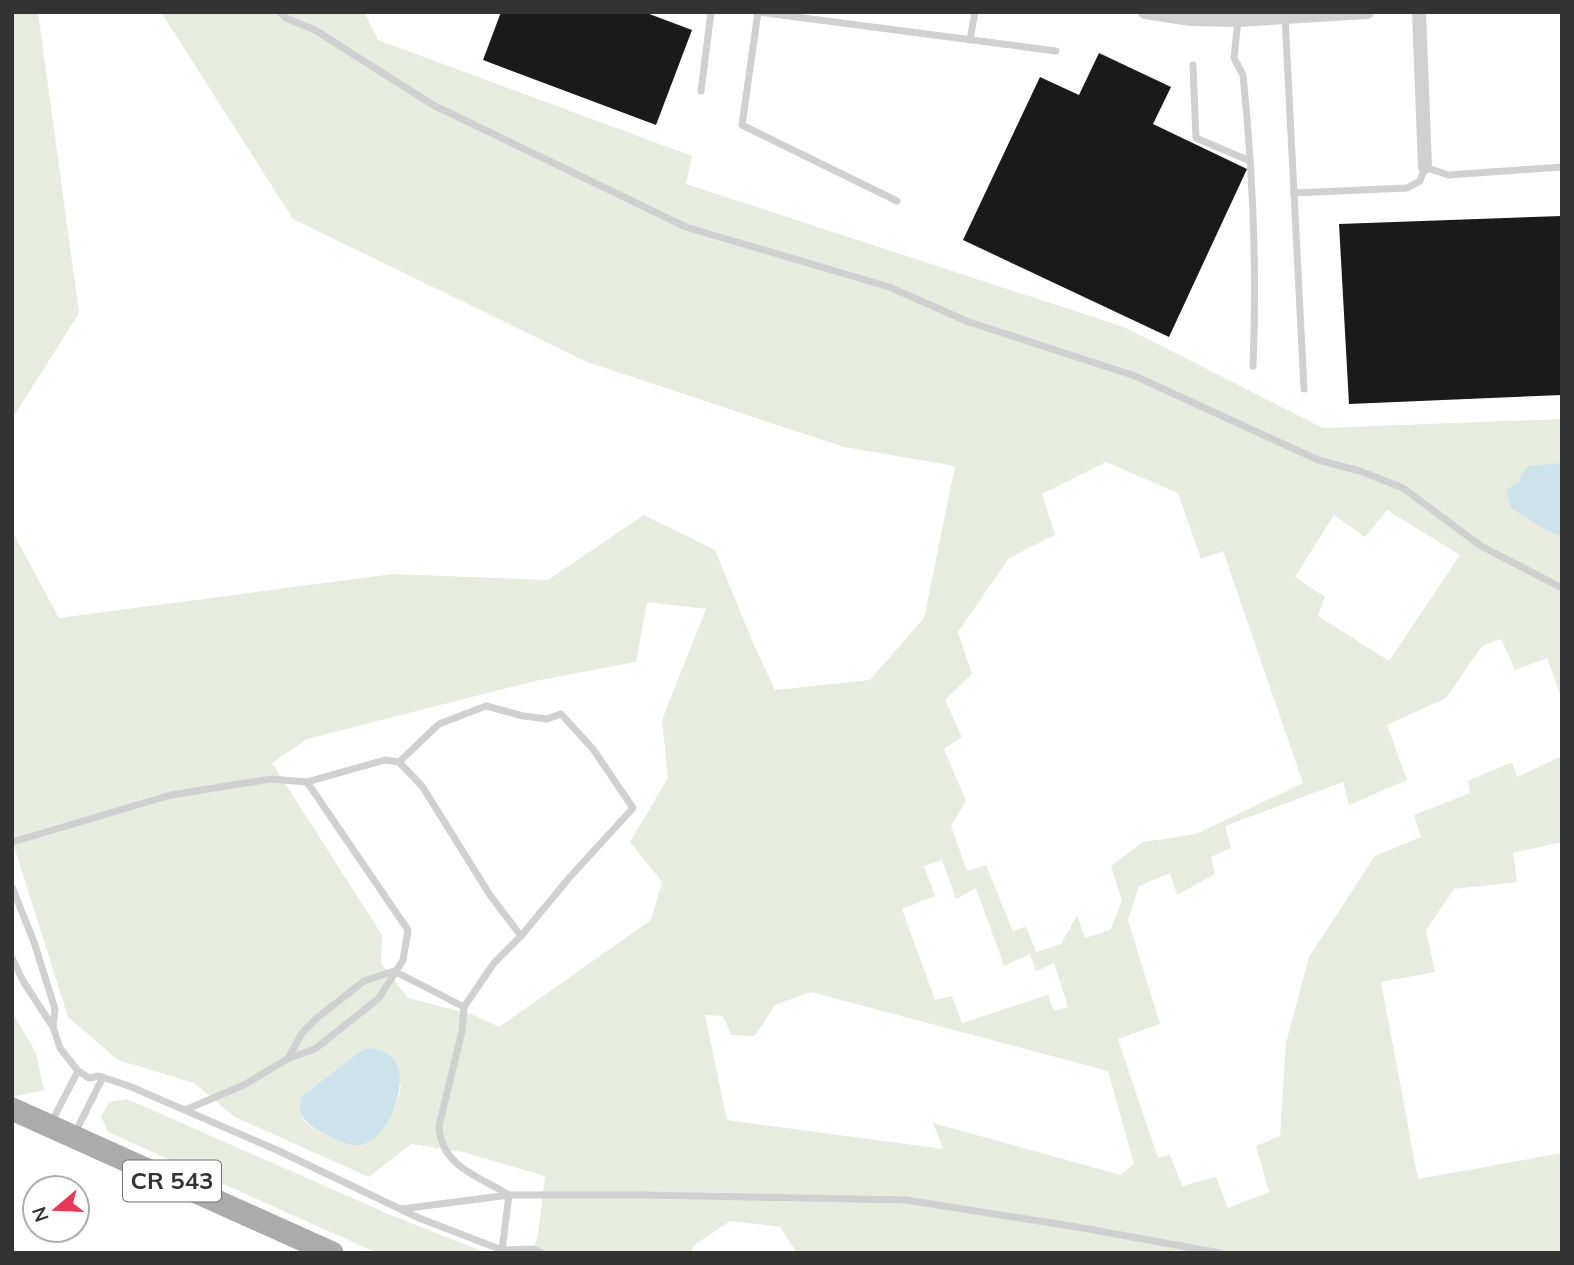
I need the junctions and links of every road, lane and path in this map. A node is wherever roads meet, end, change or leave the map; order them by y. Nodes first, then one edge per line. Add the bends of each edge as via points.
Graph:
1 (280, 12) edge
2 (711, 12) edge
3 (758, 12) edge
4 (975, 12) edge
5 (1145, 12) edge
6 (1367, 12) edge
7 (1419, 12) edge
8 (1357, 13) edge
9 (1184, 15) edge
10 (1228, 17) edge
11 (1285, 17) junction
12 (970, 40) junction
13 (1056, 51) dead end
14 (1193, 65) dead end
15 (701, 91) dead end
16 (1250, 161) junction
17 (1425, 167) junction
18 (1562, 167) edge
19 (1294, 193) junction
20 (897, 201) dead end
21 (1254, 366) dead end
22 (1304, 389) dead end
23 (1562, 588) edge
24 (399, 762) junction
25 (307, 782) junction
26 (12, 842) edge
27 (12, 887) edge
28 (521, 936) junction
29 (12, 958) edge
30 (394, 971) junction
31 (464, 1007) junction
32 (53, 1027) junction
33 (289, 1058) junction
34 (78, 1071) junction
35 (103, 1077) junction
36 (12, 1109) edge
37 (185, 1111) junction
38 (49, 1125) junction
39 (74, 1137) junction
40 (509, 1195) junction
41 (401, 1209) junction
42 (502, 1250) junction
43 (332, 1253) edge
44 (542, 1253) edge
45 (1220, 1253) edge

1 - 23 lane via 433,105 686,227 890,287 969,322 1135,376 1318,460 1403,488 1481,546
2 - 15 lane
3 - 12 lane
3 - 20 lane via 742,125
4 - 12 lane
5 - 9 street
6 - 8 street
7 - 17 street
8 - 11 street
9 - 10 street
10 - 11 street
10 - 16 lane via 1234,58 1243,75
11 - 19 lane
12 - 13 lane
14 - 16 lane via 1196,138
16 - 21 lane via 1256,282
17 - 18 lane via 1448,175
17 - 19 lane via 1420,181 1407,188
19 - 22 lane
24 - 25 lane via 385,760
24 - 28 lane via 422,786
24 - 28 lane via 439,724 486,706 547,719 561,714 593,749 633,808
25 - 26 lane via 271,779 171,795
25 - 30 lane via 408,930 403,960
27 - 32 lane via 55,1009
28 - 31 lane via 494,962
29 - 32 lane
30 - 31 lane
30 - 33 lane via 379,998 315,1049
30 - 33 lane via 364,981 317,1018 302,1033
31 - 40 lane via 439,1126 440,1142 453,1162
32 - 34 lane via 60,1048
33 - 37 lane via 244,1085
34 - 35 lane via 89,1078
34 - 38 lane
35 - 37 lane
35 - 39 lane
36 - 38 main road, CR 543
37 - 41 lane
38 - 39 main road, CR 543
39 - 43 main road, CR 543
40 - 41 lane
40 - 42 lane
40 - 45 lane via 906,1200
41 - 42 lane
42 - 44 lane via 533,1248

